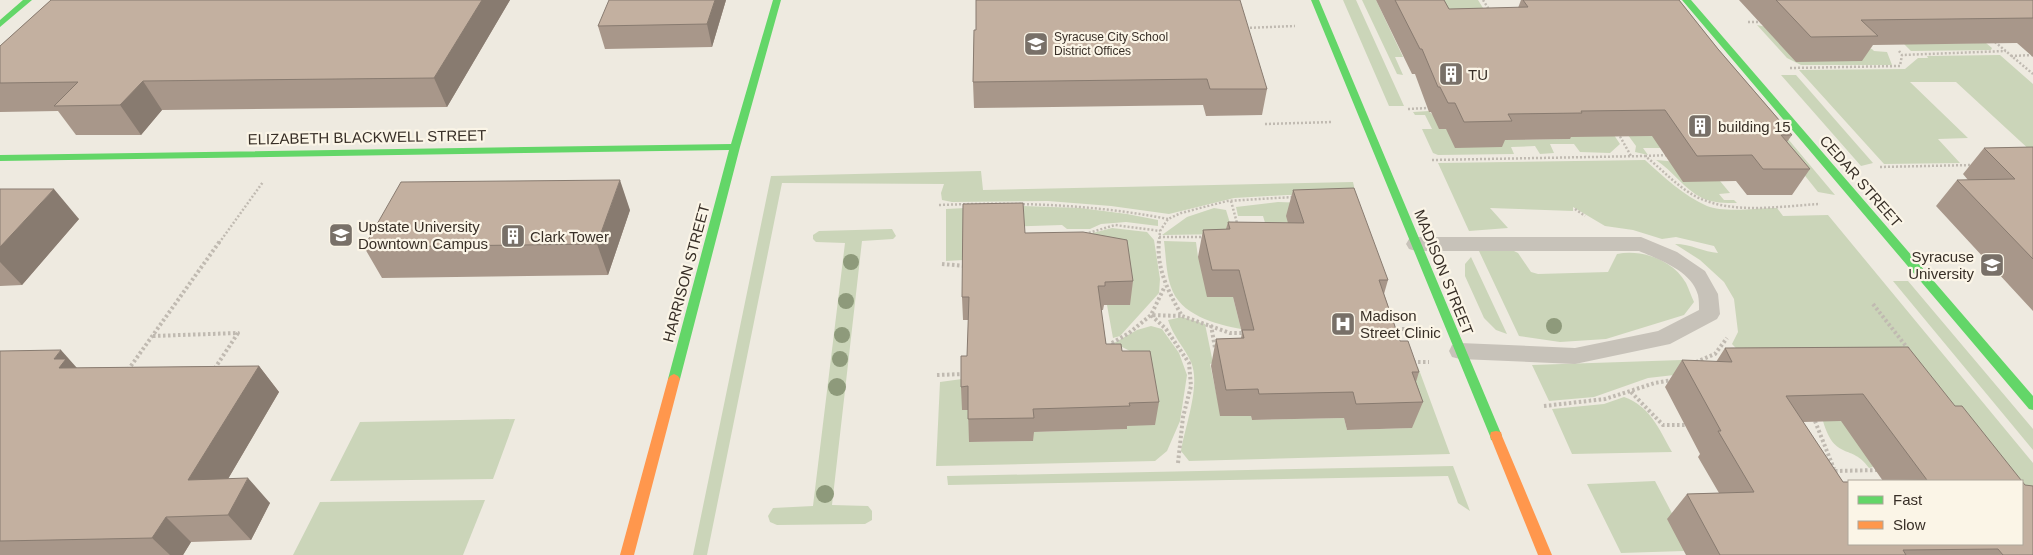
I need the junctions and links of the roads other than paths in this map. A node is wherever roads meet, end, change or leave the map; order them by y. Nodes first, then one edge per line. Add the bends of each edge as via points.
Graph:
1 (28, 0) edge
2 (776, 0) edge
3 (1316, 0) edge
4 (1686, 0) edge
5 (0, 24) edge
6 (735, 147) junction
7 (0, 158) edge
8 (1416, 244) junction
9 (1460, 351) junction
10 (2033, 405) edge
11 (628, 555) edge
12 (1545, 555) edge

1 - 5 street
2 - 6 street, HARRISON STREET
3 - 8 street, MADISON STREET
4 - 10 street, CEDAR STREET
6 - 7 street, ELIZABETH BLACKWELL STREET
6 - 11 street, HARRISON STREET
8 - 9 street, MADISON STREET
8 - 9 lane via 1641,244 1671,256 1694,273 1707,292 1710,314 1663,338 1575,356
9 - 12 street, MADISON STREET

